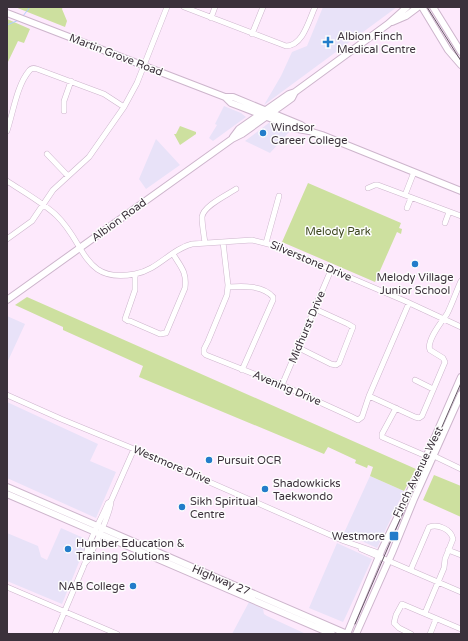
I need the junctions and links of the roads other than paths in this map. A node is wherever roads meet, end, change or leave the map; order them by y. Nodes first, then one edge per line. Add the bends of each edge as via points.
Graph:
1 (167, 7) edge
2 (184, 7) edge
3 (215, 7) edge
4 (263, 7) edge
5 (315, 7) edge
6 (407, 7) edge
7 (418, 7) edge
8 (422, 7) edge
9 (433, 7) edge
10 (7, 13) edge
11 (211, 18) junction
12 (388, 24) junction
13 (252, 34) junction
14 (461, 52) edge
15 (144, 65) junction
16 (461, 65) edge
17 (71, 81) junction
18 (296, 92) junction
19 (225, 97) junction
20 (288, 101) junction
21 (239, 106) junction
22 (124, 107) junction
23 (64, 111) dead end
24 (266, 113) junction
25 (290, 120) junction
26 (244, 126) junction
27 (7, 128) edge
28 (309, 131) junction
29 (232, 139) junction
30 (47, 154) dead end
31 (414, 172) junction
32 (68, 176) junction
33 (7, 181) edge
34 (368, 188) dead end
35 (236, 189) dead end
36 (461, 190) edge
37 (405, 195) junction
38 (279, 196) dead end
39 (411, 198) junction
40 (42, 206) junction
41 (407, 208) dead end
42 (449, 212) junction
43 (461, 216) edge
44 (444, 223) dead end
45 (7, 239) edge
46 (223, 242) junction
47 (205, 243) junction
48 (266, 243) junction
49 (80, 248) junction
50 (174, 254) junction
51 (331, 270) junction
52 (135, 274) junction
53 (461, 282) edge
54 (228, 287) junction
55 (460, 288) edge
56 (7, 300) edge
57 (409, 303) junction
58 (315, 309) junction
59 (442, 319) junction
60 (461, 327) edge
61 (299, 348) junction
62 (242, 370) junction
63 (461, 377) edge
64 (415, 380) dead end
65 (282, 385) junction
66 (433, 389) junction
67 (7, 394) edge
68 (461, 394) edge
69 (369, 396) junction
70 (396, 408) junction
71 (134, 449) junction
72 (426, 456) junction
73 (434, 456) junction
74 (461, 468) edge
75 (7, 488) edge
76 (7, 494) edge
77 (99, 530) junction
78 (448, 550) junction
79 (461, 555) edge
80 (379, 556) junction
81 (389, 560) junction
82 (411, 569) junction
83 (438, 582) junction
84 (7, 587) edge
85 (461, 592) edge
86 (64, 612) junction
87 (425, 613) junction
88 (436, 619) junction
89 (461, 629) edge
90 (55, 634) edge
91 (117, 634) edge
92 (332, 634) edge
93 (347, 634) edge
94 (356, 634) edge
95 (411, 634) edge
96 (430, 634) edge

1 - 15 street
2 - 11 street
3 - 11 street
4 - 13 street
5 - 13 street via 301,37 292,46 282,46
6 - 12 main road, Albion Road
7 - 12 main road, Albion Road
8 - 16 main road via 448,50
9 - 14 main road
10 - 15 main road, Martin Grove Road
11 - 13 street
12 - 18 main road, Albion Road
15 - 19 main road, Martin Grove Road
15 - 22 street
17 - 22 street via 104,94
17 - 23 street via 64,101
17 - 27 street via 35,68 29,71
18 - 20 main road, Albion Road
18 - 24 main road, Albion Road via 289,94
19 - 21 main road, Martin Grove Road
19 - 24 main road, Martin Grove Road via 233,97
20 - 24 main road, Albion Road
20 - 25 main road via 284,110
21 - 24 main road, Martin Grove Road
21 - 26 main road via 248,116
22 - 32 street via 89,157
24 - 25 main road, Martin Grove Road
24 - 26 main road, Albion Road
24 - 28 main road, Martin Grove Road via 298,129
24 - 29 main road, Albion Road via 242,134
25 - 28 main road, Martin Grove Road via 301,124
26 - 29 main road, Albion Road
28 - 31 main road, Martin Grove Road
29 - 49 main road, Albion Road
30 - 32 street
31 - 36 main road, Martin Grove Road
31 - 37 street
32 - 40 street via 53,190
33 - 40 street, Silverstone Drive
34 - 37 street via 375,184
35 - 47 street via 203,212
37 - 39 street
38 - 48 street
39 - 41 street
39 - 42 street
40 - 45 street via 32,221
40 - 49 street, Silverstone Drive via 56,215
42 - 43 street
42 - 44 street
46 - 47 street, Silverstone Drive
46 - 48 street, Silverstone Drive via 252,240
46 - 54 street, Avening Drive
47 - 50 street, Silverstone Drive via 187,245
48 - 51 street, Silverstone Drive
49 - 52 street, Silverstone Drive via 94,267 104,273 114,276
49 - 56 main road, Albion Road
50 - 52 street, Silverstone Drive via 148,270
50 - 52 street via 183,268 186,282 166,333 160,334 126,319 134,294
51 - 57 street, Silverstone Drive
51 - 58 street, Midhurst Drive
53 - 55 street
54 - 62 street, Avening Drive via 204,353
54 - 62 street via 253,288 273,297
55 - 59 street
57 - 59 street, Silverstone Drive
57 - 69 street, Avening Drive
58 - 61 street, Midhurst Drive
58 - 61 street via 353,327 339,363 331,364
59 - 60 street, Silverstone Drive
59 - 66 street via 429,347 443,358 444,362
61 - 65 street, Midhurst Drive
62 - 65 street, Avening Drive
63 - 72 main road, Finch Avenue West
64 - 66 street
65 - 69 street, Avening Drive via 358,420 362,417
66 - 70 street via 419,418
67 - 71 street, Westmore Drive
68 - 73 main road, Finch Avenue West
69 - 70 street
70 - 72 street via 382,437
71 - 77 street via 108,503
71 - 80 street, Westmore Drive via 359,546 374,556
72 - 80 main road, Finch Avenue West
73 - 74 street
73 - 81 main road, Finch Avenue West
75 - 77 main road, Highway 27
76 - 77 main road, Highway 27
77 - 86 street via 84,557 85,564
77 - 92 main road, Highway 27
77 - 93 main road, Highway 27
78 - 79 street
78 - 82 street via 453,539 450,532 436,525 429,527
78 - 83 street
80 - 81 street, Westmore Drive
80 - 93 main road, Finch Avenue West
81 - 82 street, Westmore Drive
81 - 94 main road, Finch Avenue West
82 - 83 street, Westmore Drive
83 - 85 street, Westmore Drive
83 - 87 street
84 - 86 street
86 - 90 street
86 - 91 street
87 - 88 street
87 - 95 street via 405,604 401,605 394,623
88 - 89 street
88 - 96 street

